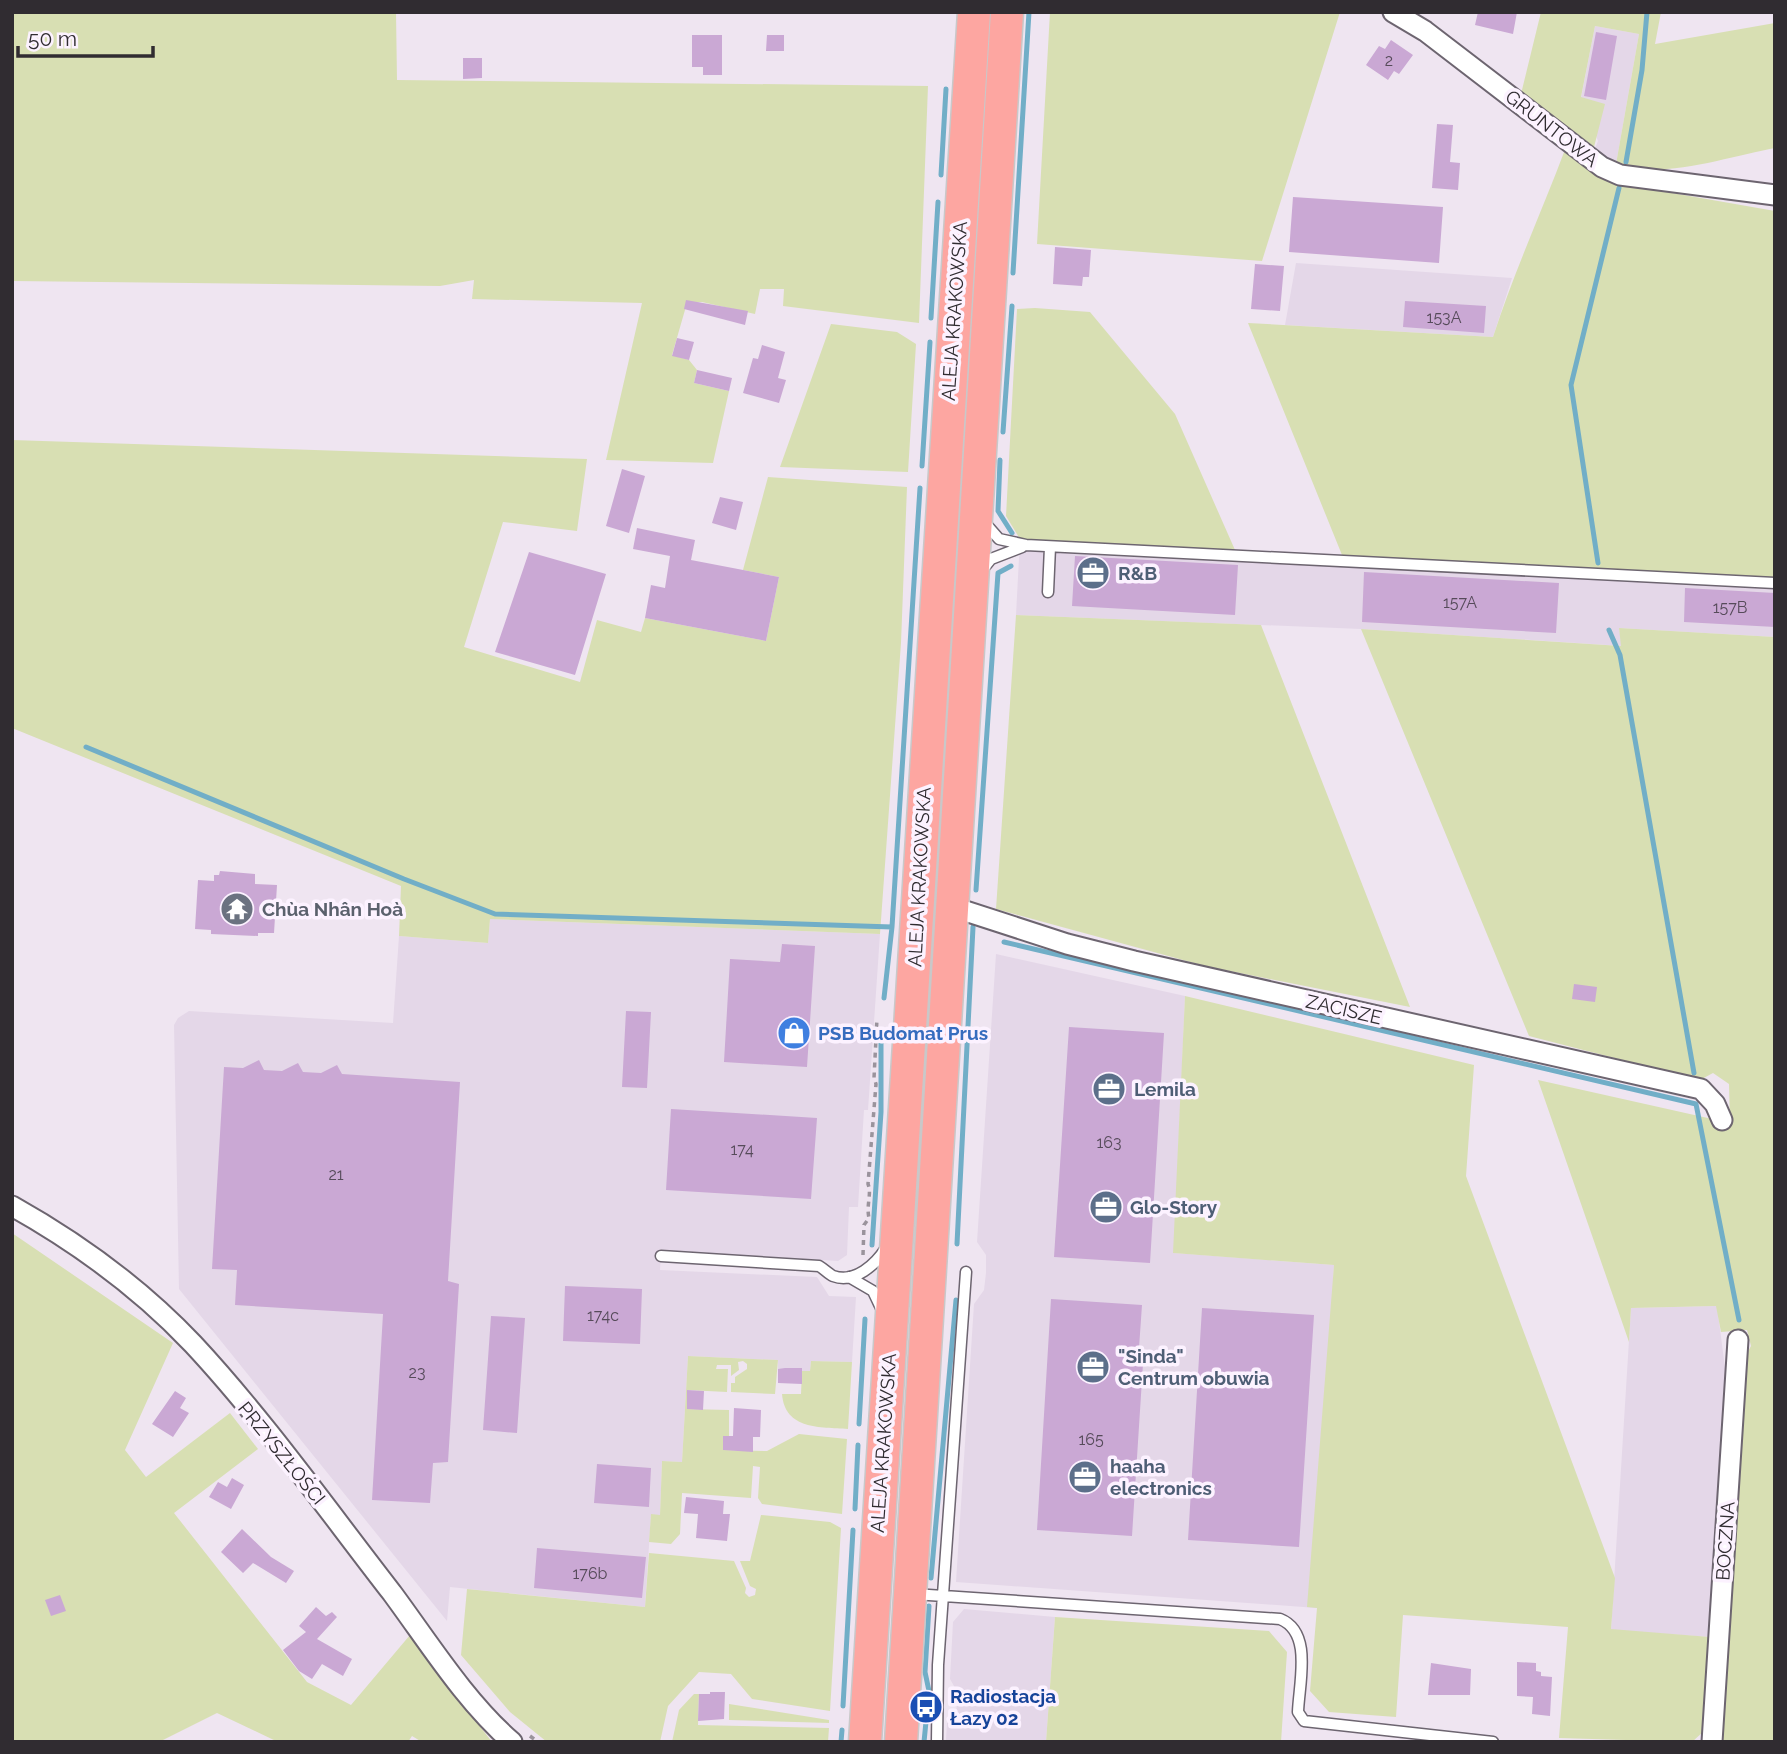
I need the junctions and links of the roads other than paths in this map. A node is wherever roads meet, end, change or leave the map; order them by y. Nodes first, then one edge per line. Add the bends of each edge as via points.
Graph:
1 (974, 12) edge
2 (1007, 12) edge
3 (1393, 12) edge
4 (1775, 195) edge
5 (977, 510) junction
6 (1026, 545) junction
7 (1050, 547) junction
8 (1775, 583) edge
9 (1048, 592) dead end
10 (971, 612) junction
11 (953, 907) junction
12 (1722, 1120) dead end
13 (12, 1206) edge
14 (898, 1227) junction
15 (661, 1256) dead end
16 (966, 1272) dead end
17 (849, 1277) junction
18 (891, 1337) junction
19 (1738, 1340) dead end
20 (910, 1593) junction
21 (945, 1595) junction
22 (512, 1742) edge
23 (865, 1742) edge
24 (901, 1742) edge
25 (937, 1742) edge
26 (1493, 1742) edge
27 (1712, 1742) edge

1 - 14 main road, ALEJA KRAKOWSKA
2 - 5 main road, ALEJA KRAKOWSKA
3 - 4 street, GRUNTOWA via 1425,31 1602,167 1620,175
5 - 6 lane via 999,539
5 - 10 main road, ALEJA KRAKOWSKA
6 - 7 lane
6 - 10 lane via 991,558 983,569
7 - 8 lane
7 - 9 lane
10 - 11 main road, ALEJA KRAKOWSKA
11 - 12 street, ZACISZE via 1121,958 1701,1089
11 - 20 main road, ALEJA KRAKOWSKA
13 - 22 street, PRZYSZŁOŚCI via 70,1241 195,1346 497,1729
14 - 17 lane via 873,1266
14 - 18 main road, ALEJA KRAKOWSKA
15 - 17 lane via 819,1266 832,1276
16 - 21 lane
17 - 18 lane via 873,1291
18 - 23 main road, ALEJA KRAKOWSKA
19 - 27 street, BOCZNA
20 - 21 lane
20 - 24 main road, ALEJA KRAKOWSKA
21 - 25 lane
21 - 26 lane via 1280,1619 1293,1625 1301,1638 1298,1712 1304,1721

